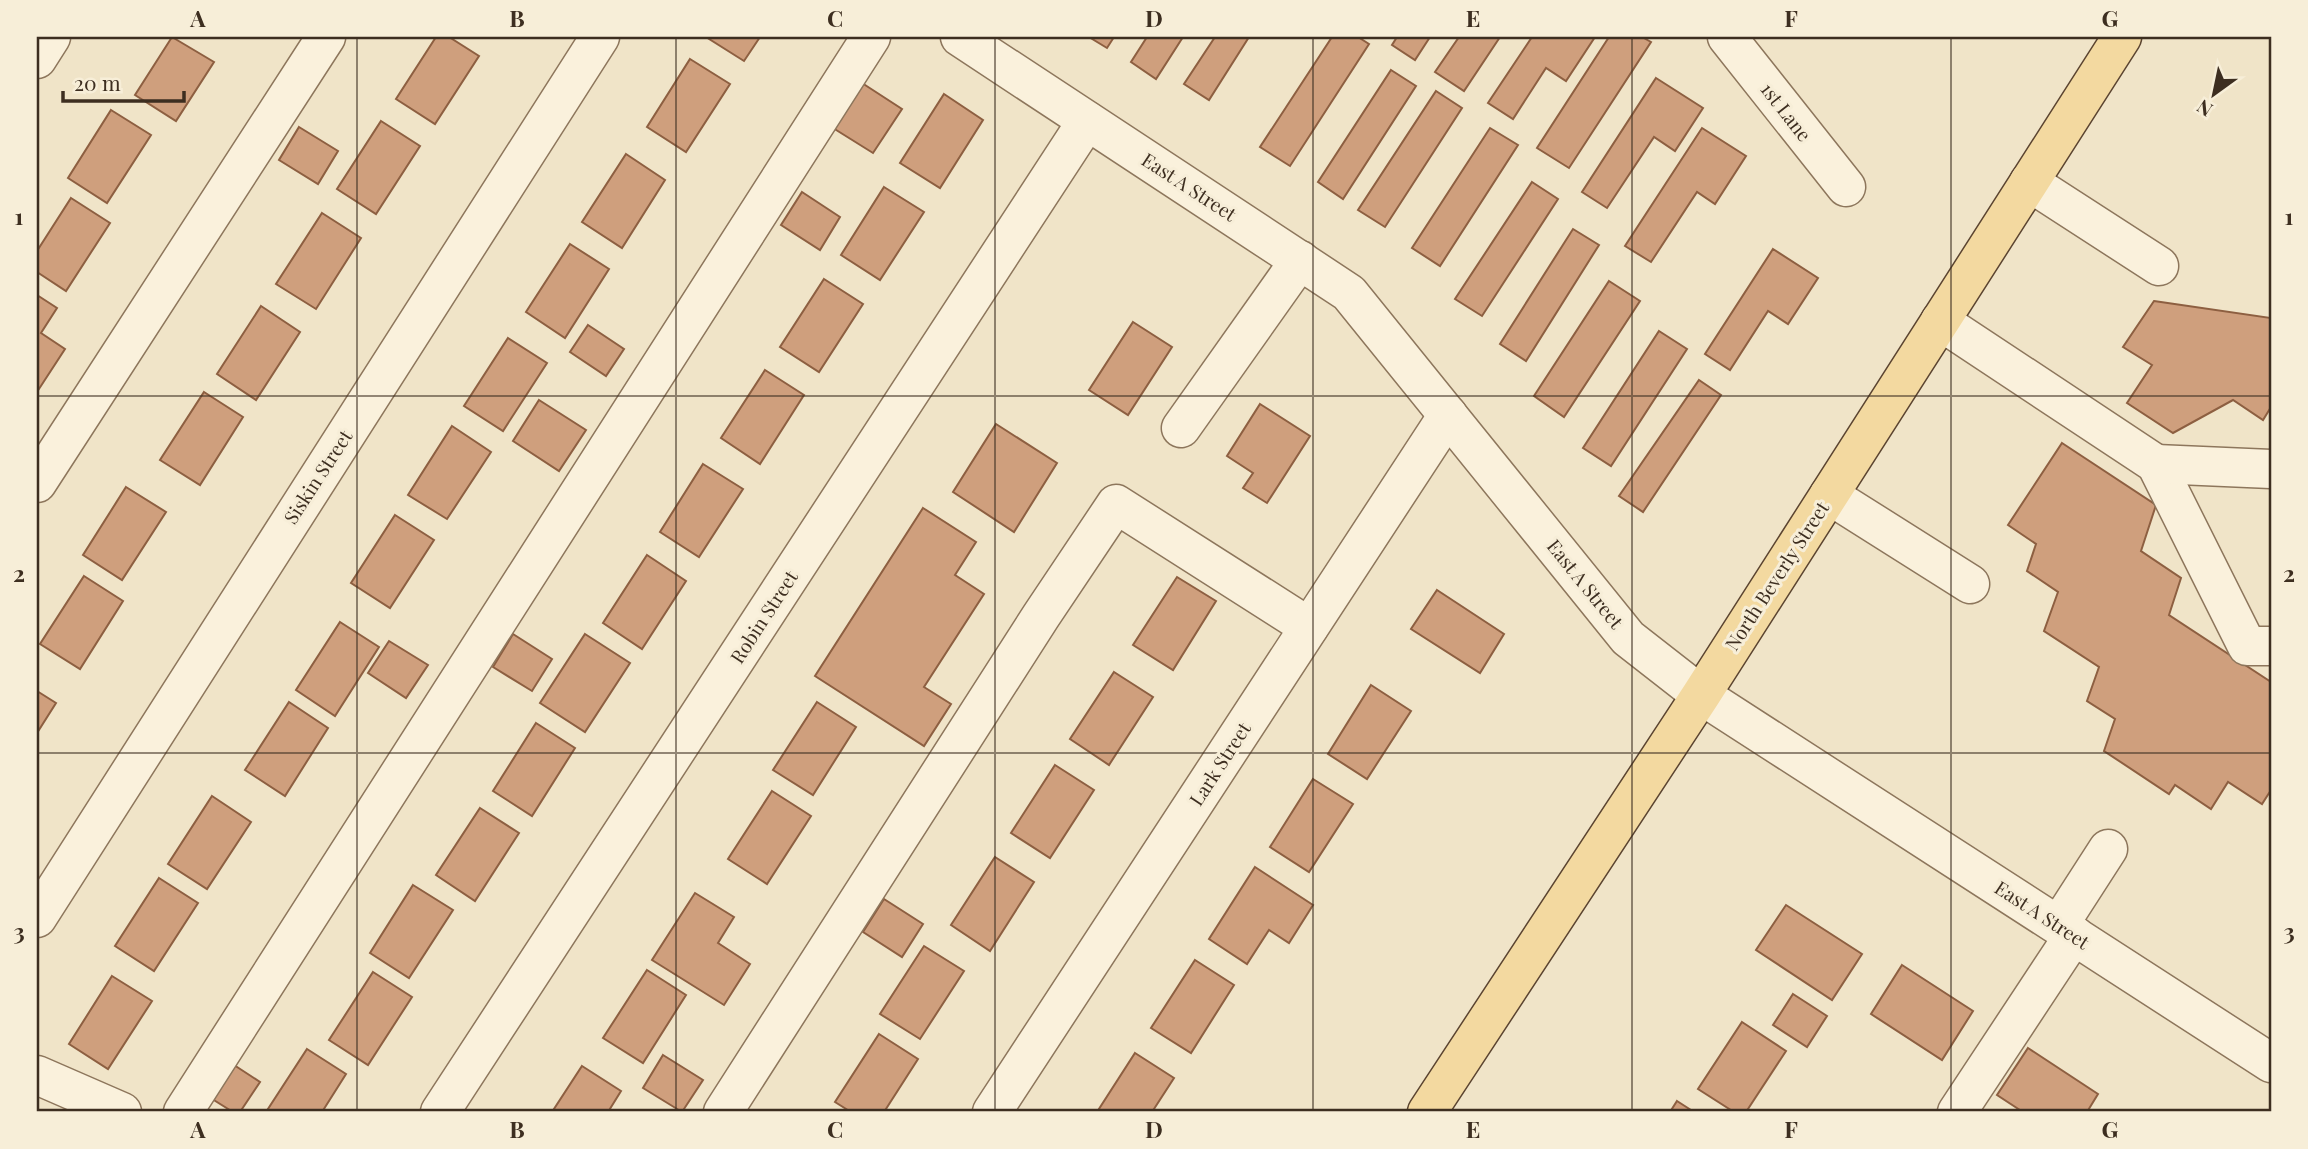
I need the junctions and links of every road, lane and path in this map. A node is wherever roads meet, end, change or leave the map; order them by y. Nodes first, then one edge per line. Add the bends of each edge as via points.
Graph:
1 (51, 37) edge
2 (326, 37) edge
3 (600, 37) edge
4 (871, 37) edge
5 (960, 37) edge
6 (1727, 37) edge
7 (2122, 37) edge
8 (37, 59) edge
9 (1087, 121) junction
10 (2029, 182) junction
11 (1846, 187) dead end
12 (1300, 260) junction
13 (2159, 267) dead end
14 (1940, 321) junction
15 (1448, 415) junction
16 (1181, 428) dead end
17 (2156, 464) junction
18 (2271, 469) edge
19 (37, 483) edge
20 (1829, 495) junction
21 (1970, 584) dead end
22 (1310, 627) junction
23 (2271, 646) edge
24 (1701, 695) junction
25 (2108, 849) dead end
26 (37, 918) edge
27 (2066, 930) junction
28 (2271, 1063) edge
29 (37, 1075) edge
30 (122, 1112) edge
31 (183, 1112) edge
32 (440, 1112) edge
33 (723, 1112) edge
34 (992, 1112) edge
35 (1427, 1112) edge
36 (1957, 1112) edge

1 - 8 street
2 - 19 street
3 - 26 street, Siskin Street
4 - 31 street
5 - 9 street, East A Street
6 - 11 street, 1st Lane
7 - 10 main road, North Beverly Street
9 - 12 street, East A Street
9 - 32 street, Robin Street
10 - 13 street
10 - 14 main road, North Beverly Street
12 - 15 street, East A Street via 1349,293
12 - 16 street
14 - 17 street
14 - 20 main road, North Beverly Street
15 - 22 street, Lark Street
15 - 24 street, East A Street via 1628,638
17 - 18 street
17 - 23 street via 2247,646
20 - 21 street
20 - 24 main road, North Beverly Street
22 - 33 street via 1116,504
22 - 34 street, Lark Street
24 - 27 street, East A Street
24 - 35 main road, North Beverly Street
25 - 27 street
27 - 28 street, East A Street
27 - 36 street
29 - 30 street

